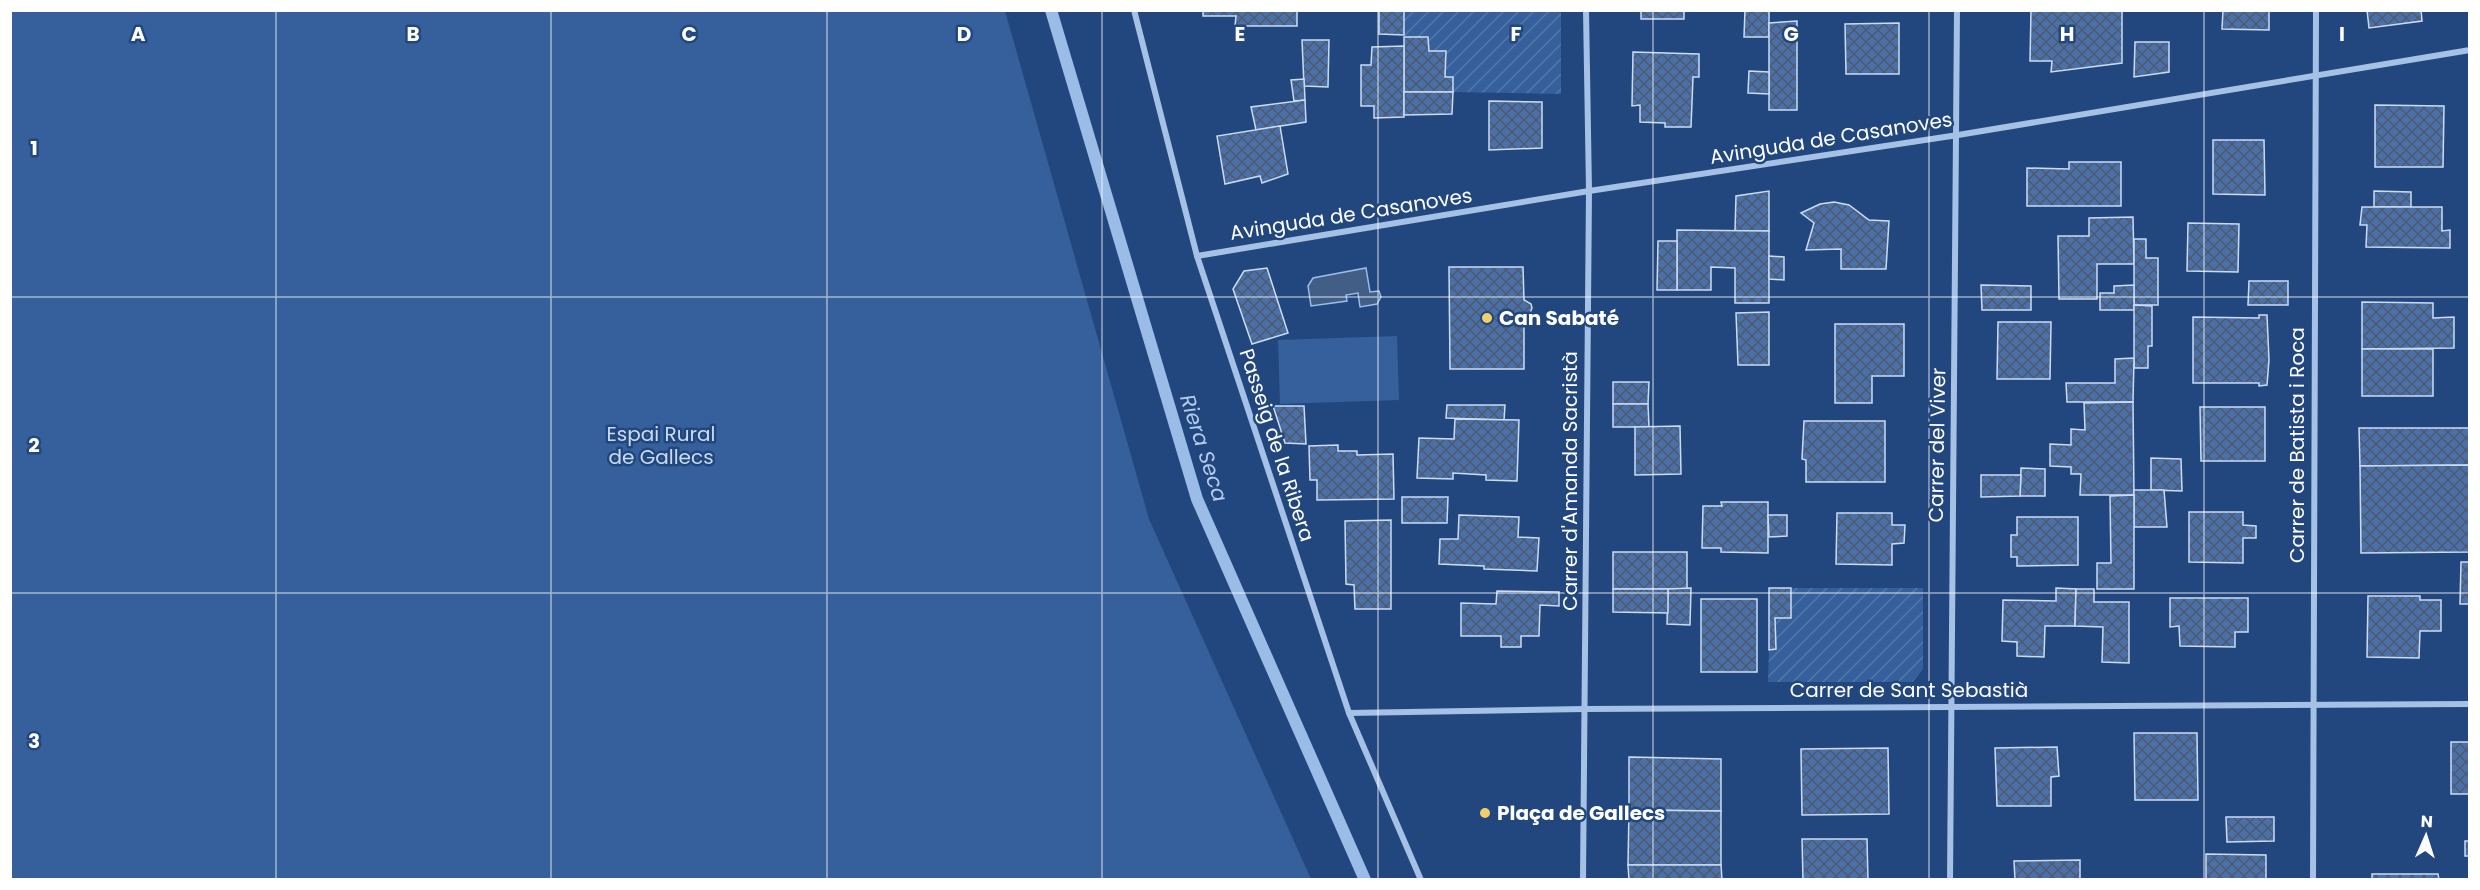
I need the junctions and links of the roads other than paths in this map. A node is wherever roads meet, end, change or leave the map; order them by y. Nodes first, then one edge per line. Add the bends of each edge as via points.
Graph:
1 (1134, 10) edge
2 (1586, 10) edge
3 (1957, 10) edge
4 (2316, 10) edge
5 (2469, 50) edge
6 (2316, 75) junction
7 (1958, 135) junction
8 (1589, 191) junction
9 (1197, 256) junction
10 (2469, 704) edge
11 (2312, 706) junction
12 (1950, 707) junction
13 (1584, 709) junction
14 (1348, 713) junction
15 (1421, 879) edge
16 (1583, 879) edge
17 (1950, 879) edge
18 (2313, 879) edge

1 - 9 street, Passeig de la Ribera
2 - 8 street, Carrer d'Amanda Sacristà
3 - 7 street, Carrer del Viver
4 - 6 street, Carrer de Batista i Roca
5 - 6 street, Avinguda de Casanoves
6 - 7 street, Avinguda de Casanoves
6 - 11 street, Carrer de Batista i Roca
7 - 8 street, Avinguda de Casanoves
7 - 12 street, Carrer del Viver
8 - 9 street, Avinguda de Casanoves
8 - 13 street, Carrer d'Amanda Sacristà
9 - 14 street, Passeig de la Ribera
10 - 11 street, Carrer de Sant Sebastià
11 - 12 street, Carrer de Sant Sebastià
11 - 18 street, Carrer de Batista i Roca
12 - 13 street, Carrer de Sant Sebastià
12 - 17 street, Carrer del Viver
13 - 14 street, Carrer de Sant Sebastià
13 - 16 street, Carrer d'Amanda Sacristà
14 - 15 street, Passeig de la Ribera

